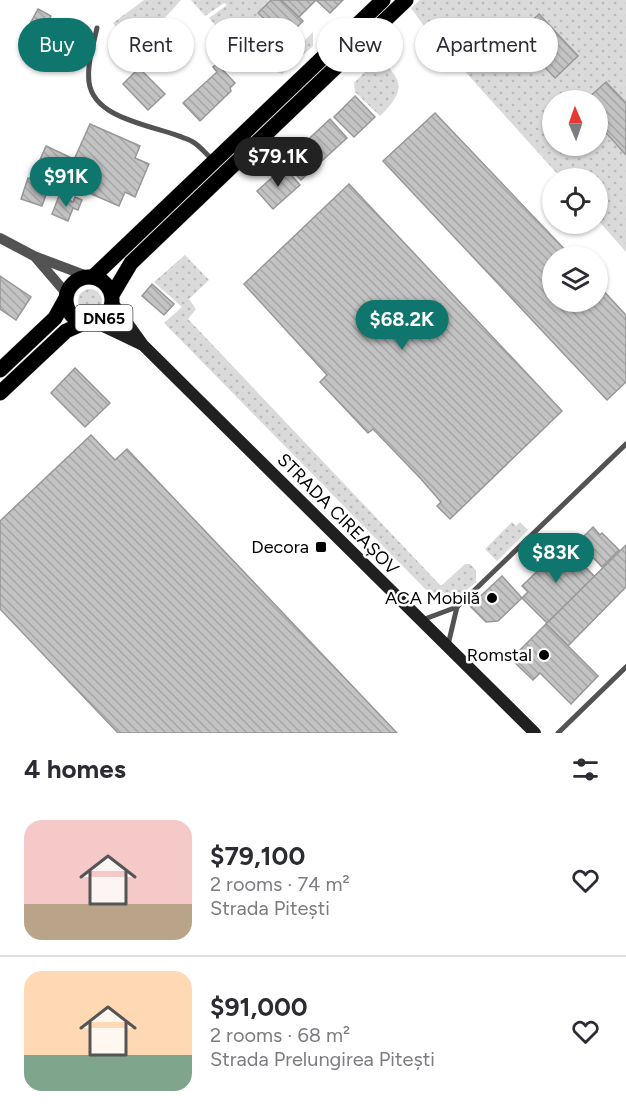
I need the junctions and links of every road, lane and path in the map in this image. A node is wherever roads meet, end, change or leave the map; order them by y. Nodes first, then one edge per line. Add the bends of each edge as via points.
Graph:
1 (383, 0) edge
2 (406, 0) edge
3 (97, 28) dead end
4 (214, 161) junction
5 (0, 238) edge
6 (34, 256) junction
7 (90, 276) junction
8 (65, 297) junction
9 (112, 299) junction
10 (89, 323) junction
11 (142, 345) junction
12 (0, 370) edge
13 (0, 393) edge
14 (626, 444) edge
15 (457, 607) junction
16 (421, 620) junction
17 (447, 646) junction
18 (626, 667) edge
19 (535, 733) edge
20 (558, 733) edge

1 - 4 main road, DN65
2 - 9 main road, DN65 via 131,263
3 - 4 lane via 89,63 89,85 99,102 113,113 193,142
4 - 7 main road, DN65
5 - 6 street
6 - 7 street
6 - 8 street
7 - 8 main road, DN65 via 74,282
7 - 9 main road, DN65 via 108,286
8 - 10 main road, DN65 via 70,315
8 - 12 main road, DN65 via 55,318
9 - 10 main road, DN65 via 108,313
9 - 11 main road, STRADA CIREAȘOV
10 - 11 main road, STRADA CIREAȘOV
10 - 13 main road, DN65 via 66,331
11 - 16 main road, STRADA CIREAȘOV
14 - 15 lane
15 - 16 lane
15 - 17 lane
16 - 17 main road, STRADA CIREAȘOV
17 - 19 main road, STRADA CIREAȘOV
18 - 20 lane

